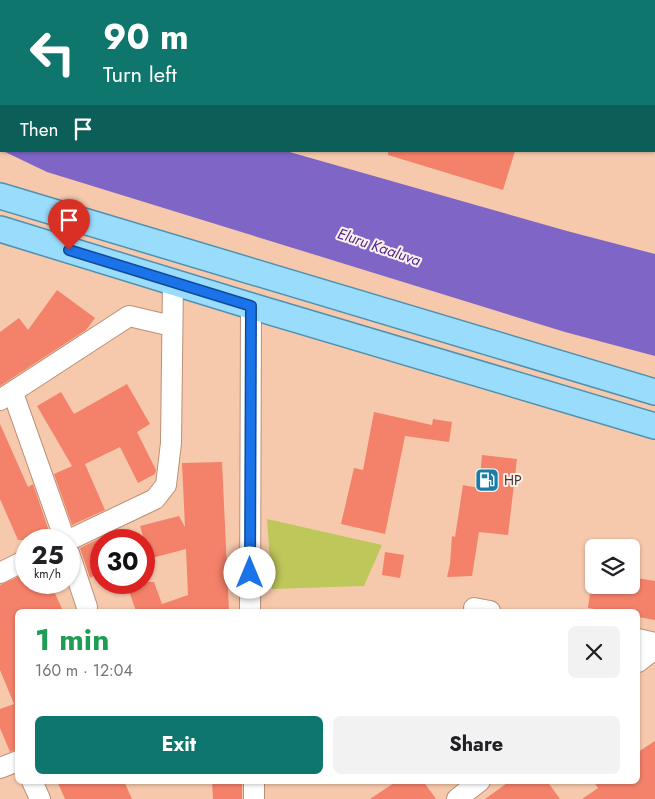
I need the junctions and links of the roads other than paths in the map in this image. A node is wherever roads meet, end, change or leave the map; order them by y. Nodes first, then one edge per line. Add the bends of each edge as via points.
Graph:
1 (0, 196) edge
2 (0, 229) edge
3 (173, 282) junction
4 (251, 306) junction
5 (172, 326) junction
6 (655, 392) edge
7 (6, 396) edge
8 (655, 426) edge
9 (60, 529) edge
10 (80, 535) edge
11 (15, 566) edge
12 (0, 573) edge
13 (80, 586) edge
14 (87, 607) dead end
15 (250, 609) edge
16 (640, 640) edge
17 (655, 643) edge
18 (655, 649) edge
19 (640, 660) edge
20 (15, 762) edge
21 (0, 768) edge
22 (33, 784) edge
23 (254, 784) edge
24 (476, 784) edge
25 (40, 799) edge
26 (254, 799) edge
27 (457, 799) edge

1 - 6 main road
2 - 3 main road
3 - 4 main road
3 - 5 street
4 - 8 main road
4 - 15 street
5 - 7 street via 129,316
5 - 10 street via 171,443 166,485 155,499
7 - 9 street
11 - 12 street
13 - 14 street
16 - 17 street
18 - 19 street
20 - 21 street
22 - 25 street
23 - 26 street
24 - 27 street

